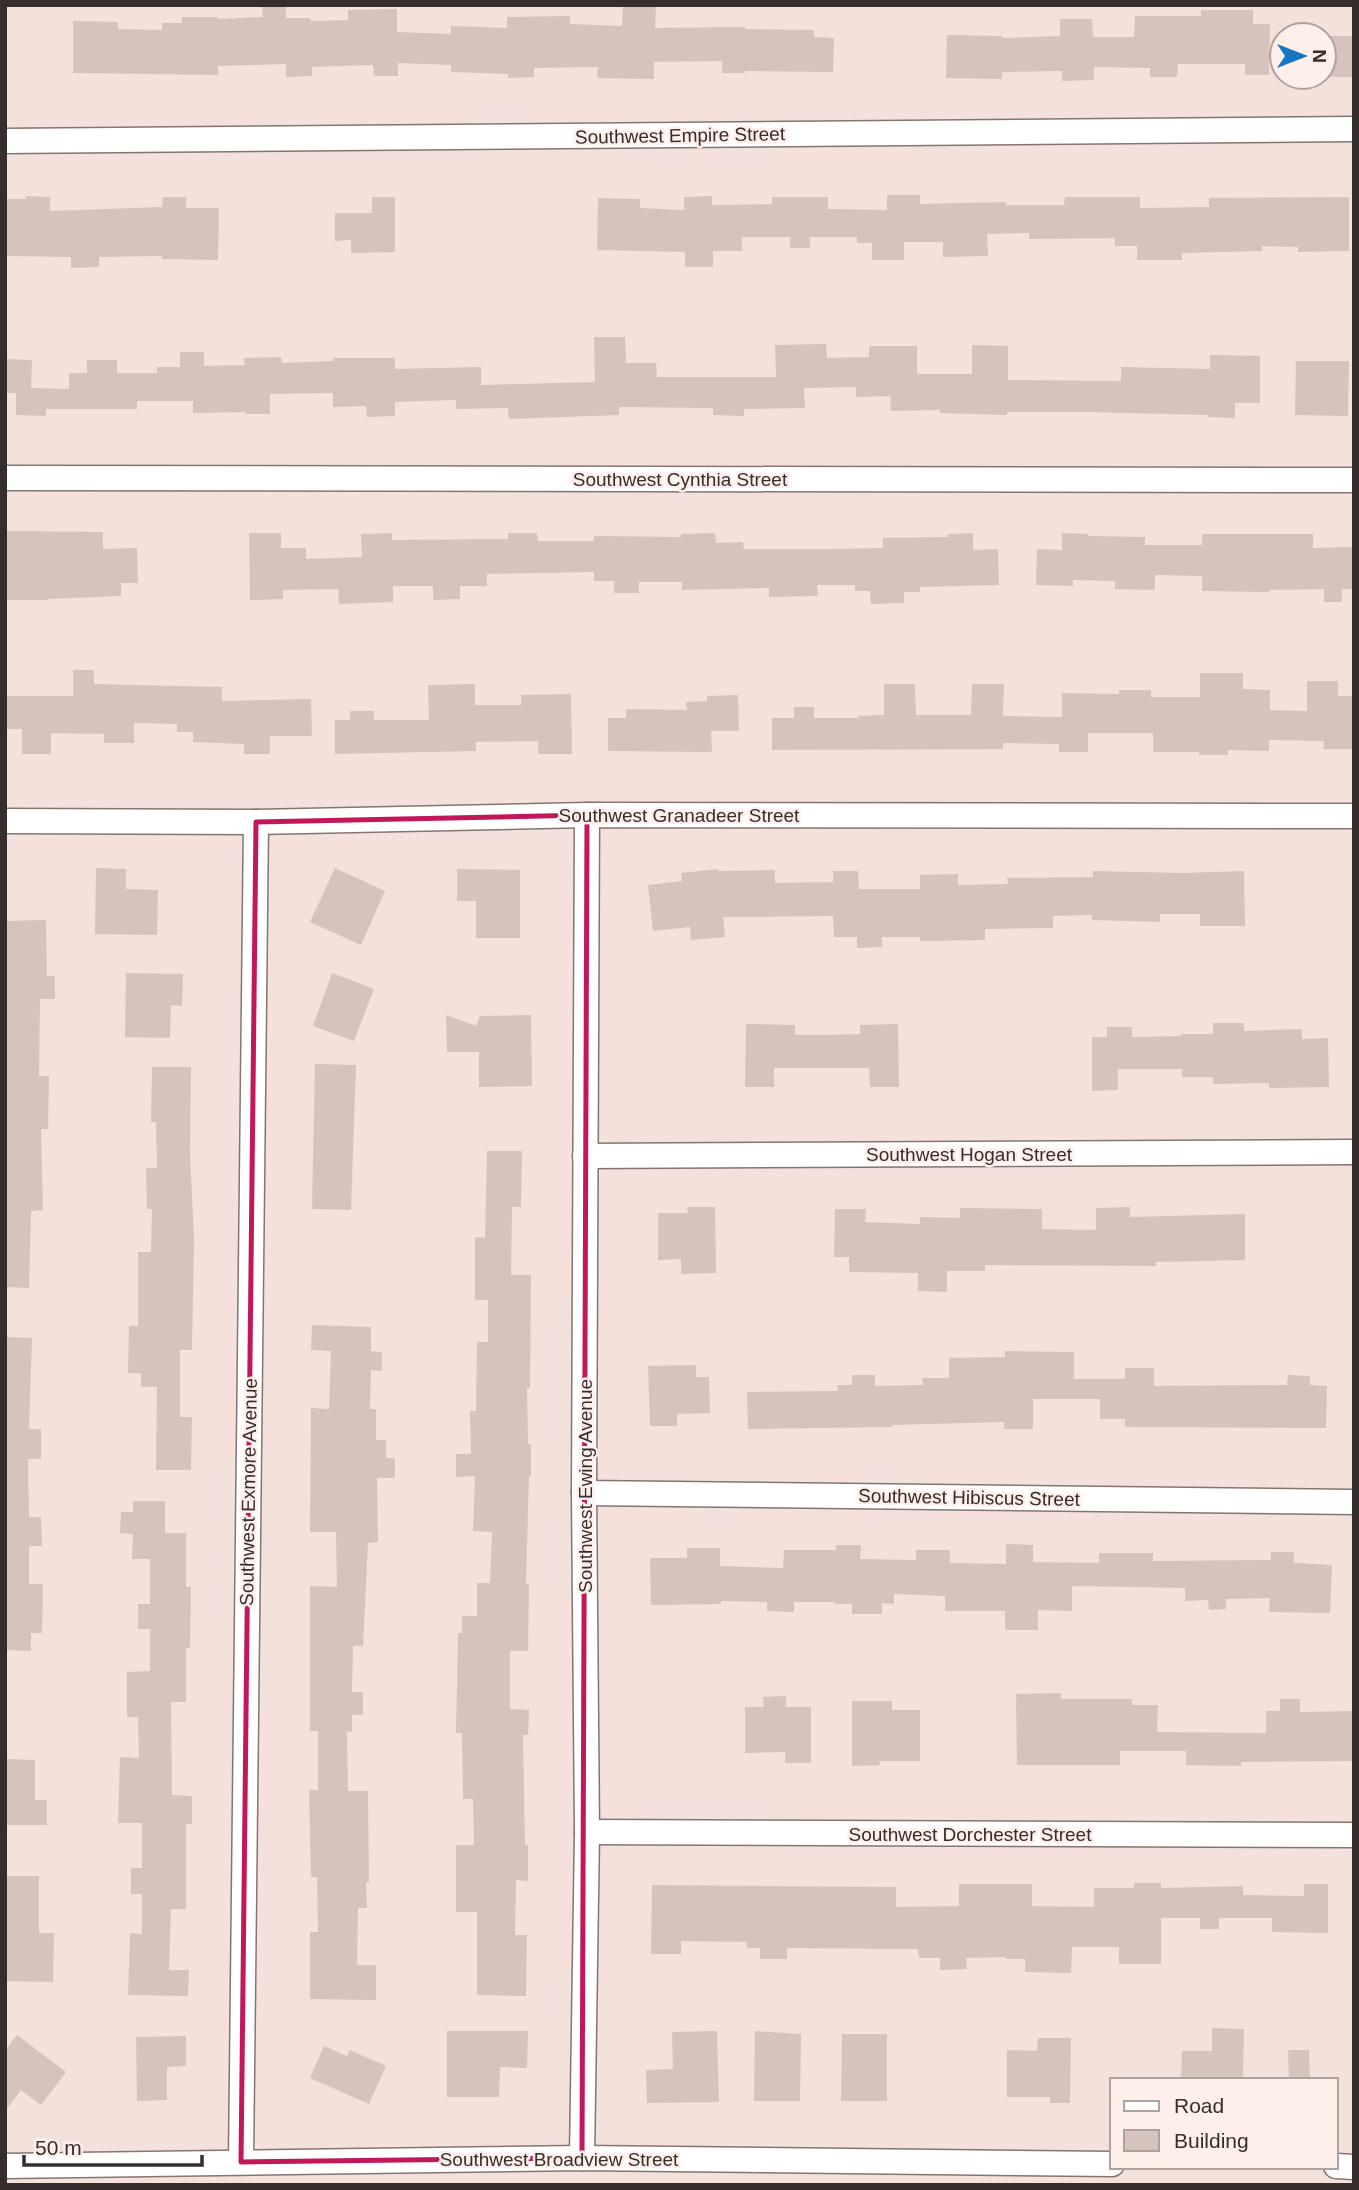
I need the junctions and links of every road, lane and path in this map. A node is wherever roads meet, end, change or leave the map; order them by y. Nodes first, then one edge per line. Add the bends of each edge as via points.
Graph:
1 (1354, 129) edge
2 (5, 141) edge
3 (5, 478) edge
4 (1354, 480) edge
5 (587, 815) junction
6 (1354, 816) edge
7 (5, 821) edge
8 (256, 822) junction
9 (1354, 1152) edge
10 (585, 1156) junction
11 (584, 1493) junction
12 (1354, 1502) edge
13 (587, 1832) junction
14 (1354, 1835) edge
15 (582, 2158) junction
16 (241, 2162) junction
17 (1110, 2164) edge
18 (5, 2166) edge

1 - 2 street, Southwest Empire Street
3 - 4 street, Southwest Cynthia Street
5 - 6 street, Southwest Granadeer Street
5 - 8 street, Southwest Granadeer Street
5 - 10 street, Southwest Ewing Avenue
7 - 8 street, Southwest Granadeer Street
8 - 16 street, Southwest Exmore Avenue
9 - 10 street, Southwest Hogan Street
10 - 11 street, Southwest Ewing Avenue
11 - 12 street, Southwest Hibiscus Street
11 - 13 street, Southwest Ewing Avenue
13 - 14 street, Southwest Dorchester Street
13 - 15 street, Southwest Ewing Avenue
15 - 16 street, Southwest Broadview Street
15 - 17 street, Southwest Broadview Street
16 - 18 street, Southwest Broadview Street

